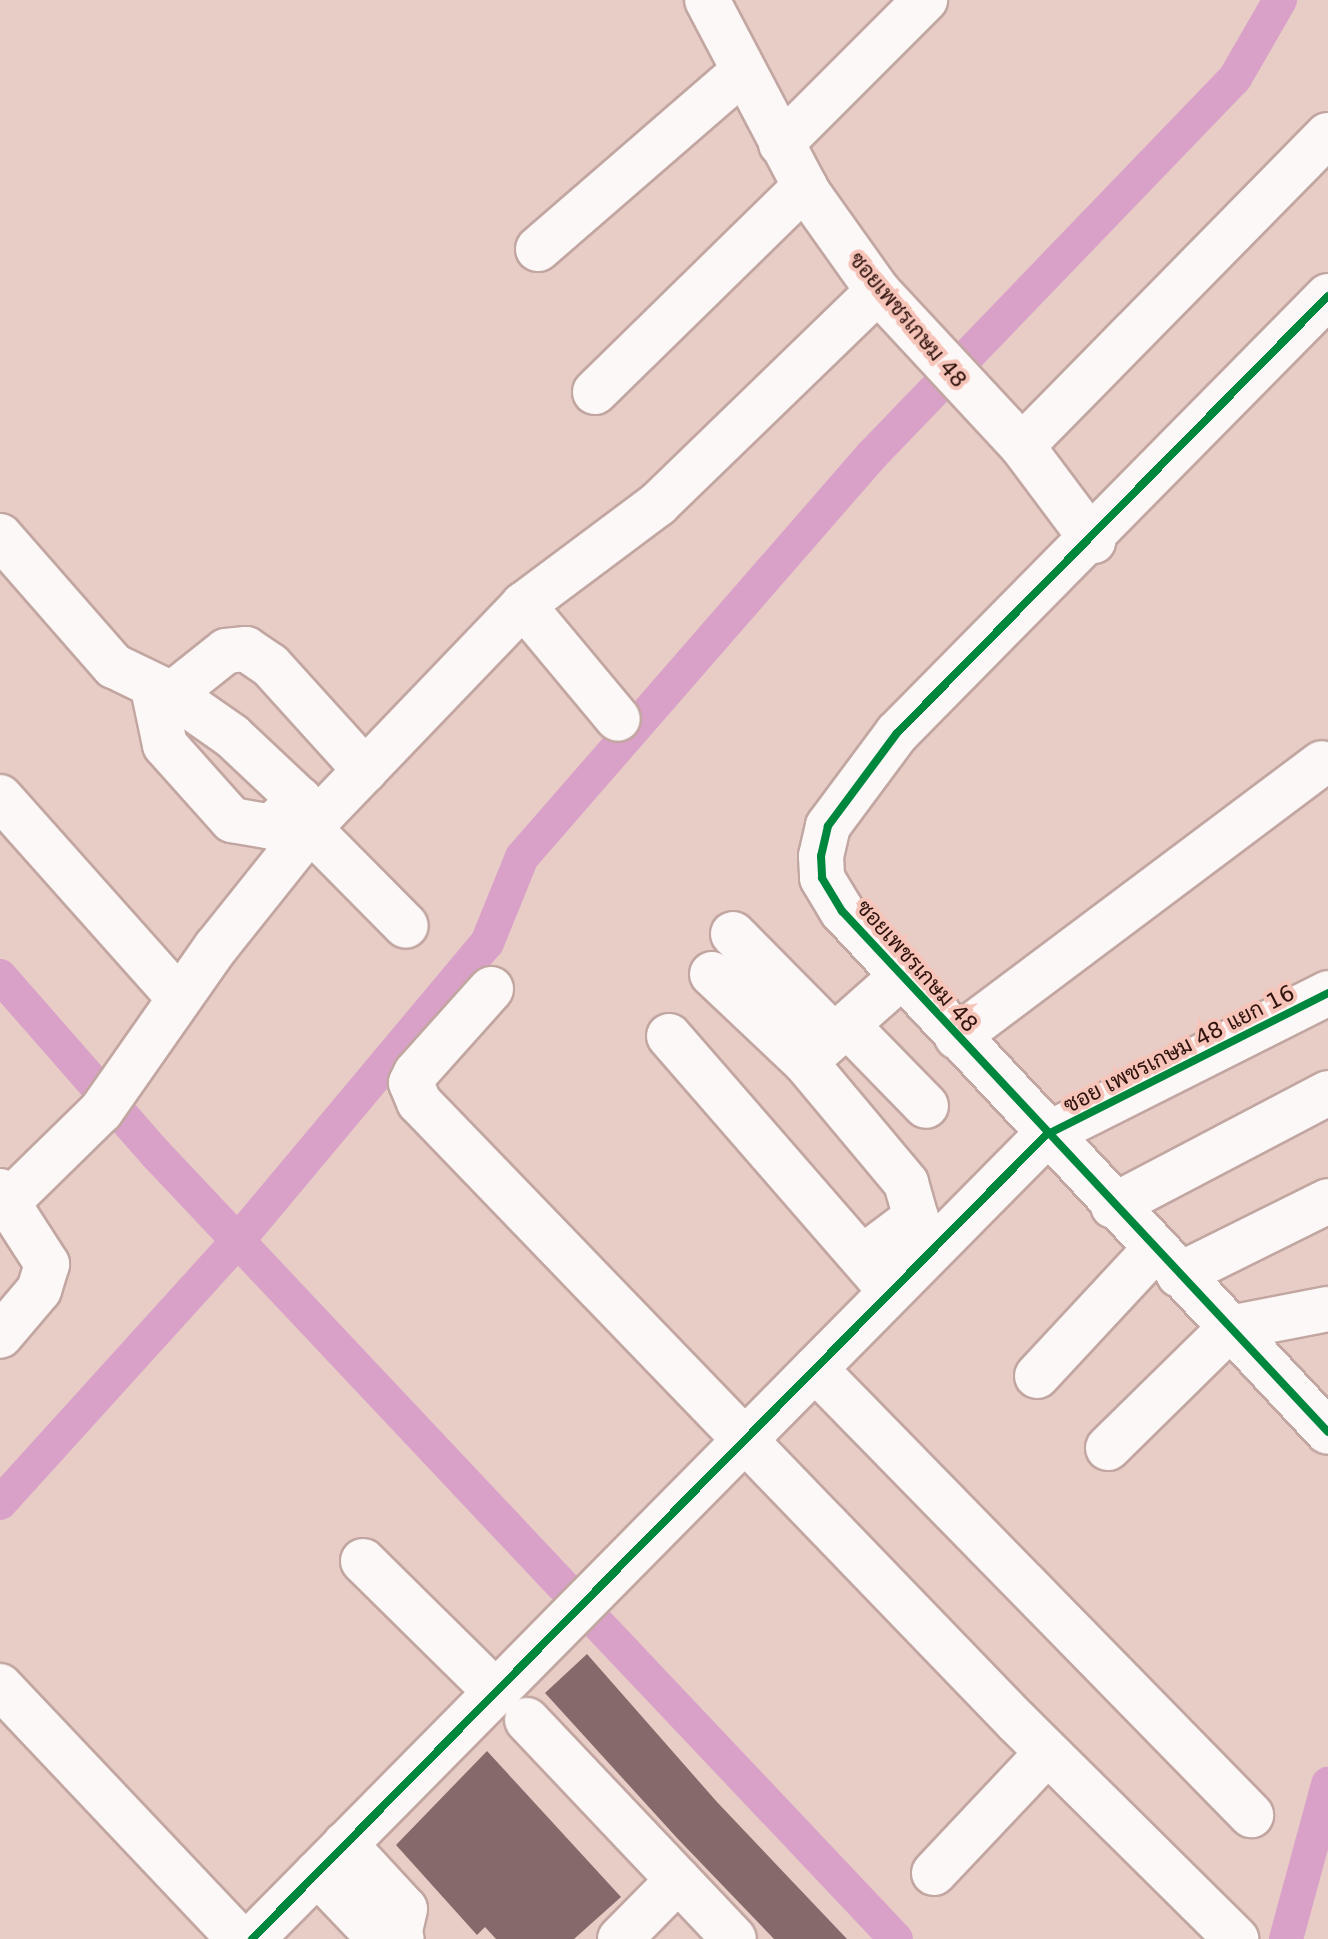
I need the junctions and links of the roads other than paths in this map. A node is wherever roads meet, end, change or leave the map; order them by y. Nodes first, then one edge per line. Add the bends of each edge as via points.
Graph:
1 (707, 0) edge
2 (925, 0) edge
3 (740, 74) junction
4 (1328, 135) edge
5 (781, 144) junction
6 (805, 186) junction
7 (538, 249) dead end
8 (878, 291) junction
9 (1328, 296) edge
10 (595, 392) dead end
11 (1022, 446) junction
12 (0, 536) edge
13 (1093, 541) junction
14 (523, 605) junction
15 (162, 691) junction
16 (618, 719) dead end
17 (1322, 763) dead end
18 (365, 770) junction
19 (0, 797) edge
20 (310, 816) junction
21 (406, 926) dead end
22 (733, 934) dead end
23 (712, 974) dead end
24 (901, 977) junction
25 (491, 989) dead end
26 (1328, 993) edge
27 (179, 998) junction
28 (669, 1036) dead end
29 (957, 1037) junction
30 (829, 1041) junction
31 (1328, 1093) edge
32 (926, 1106) dead end
33 (1046, 1135) junction
34 (4, 1197) edge
35 (1328, 1201) edge
36 (1113, 1206) junction
37 (868, 1253) dead end
38 (1166, 1263) junction
39 (892, 1292) junction
40 (1328, 1309) edge
41 (1230, 1328) junction
42 (0, 1336) edge
43 (815, 1369) junction
44 (1037, 1376) dead end
45 (1328, 1432) edge
46 (744, 1440) junction
47 (1108, 1448) dead end
48 (363, 1561) dead end
49 (0, 1686) edge
50 (512, 1706) junction
51 (1047, 1753) junction
52 (1251, 1815) dead end
53 (331, 1859) junction
54 (934, 1873) dead end
55 (678, 1880) junction
56 (401, 1937) edge
57 (239, 1939) edge
58 (252, 1939) edge
59 (620, 1939) edge
60 (734, 1939) edge
61 (1236, 1939) edge

1 - 3 street, ซอยเพชรเกษม 48
2 - 5 street
3 - 5 street, ซอยเพชรเกษม 48
3 - 7 street
4 - 11 street
5 - 6 street, ซอยเพชรเกษม 48
6 - 8 street, ซอยเพชรเกษม 48
6 - 10 street
8 - 11 street, ซอยเพชรเกษม 48
8 - 14 street via 658,504
9 - 13 street
11 - 13 street, ซอยเพชรเกษม 48
12 - 15 street via 114,666
13 - 24 street, ซอยเพชรเกษม 48 via 897,733 828,826 822,878
14 - 16 street
14 - 18 street
15 - 18 street via 226,651 246,649 270,665
15 - 20 street
15 - 20 street via 165,745 232,820 271,827
17 - 29 street
18 - 20 street
19 - 27 street
20 - 21 street
20 - 27 street
22 - 30 street
23 - 30 street
24 - 29 street, ซอยเพชรเกษม 48
24 - 30 street
25 - 46 street via 416,1073 413,1094
26 - 33 street, ซอย เพชรเกษม 48 แยก 16
27 - 34 street via 111,1097
28 - 39 street
29 - 33 street, ซอยเพชรเกษม 48
30 - 32 street
30 - 37 street via 917,1205 908,1225
31 - 36 street
33 - 36 street, ซอยเพชรเกษม 48
33 - 39 street, ซอย เพชรเกษม 48 แยก 16
34 - 42 street via 47,1264 39,1290
35 - 38 street
36 - 38 street, ซอยเพชรเกษม 48
38 - 41 street, ซอยเพชรเกษม 48
38 - 44 street
39 - 43 street, ซอย เพชรเกษม 48 แยก 16
40 - 41 street
41 - 45 street, ซอยเพชรเกษม 48
41 - 47 street
43 - 46 street, ซอย เพชรเกษม 48 แยก 16
43 - 52 street
46 - 50 street, ซอย เพชรเกษม 48 แยก 16
46 - 51 street
48 - 50 street
49 - 57 street
50 - 53 street, ซอย เพชรเกษม 48 แยก 16
50 - 55 street
51 - 54 street
51 - 61 street
53 - 56 street via 405,1909
53 - 58 street, ซอย เพชรเกษม 48 แยก 16
55 - 59 street
55 - 60 street

